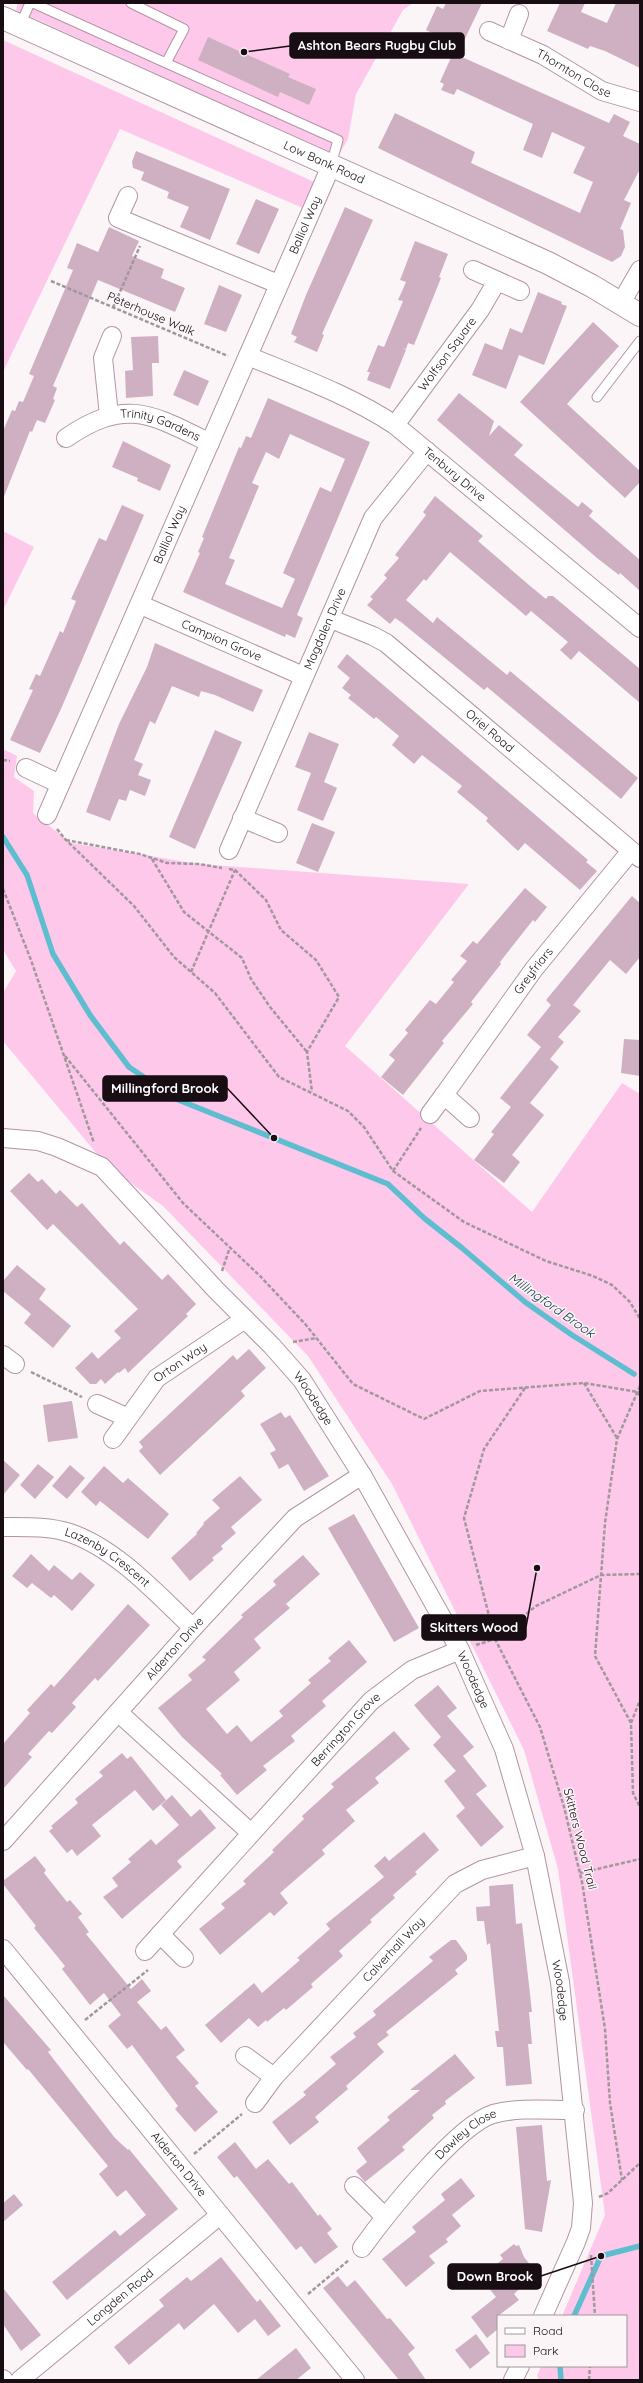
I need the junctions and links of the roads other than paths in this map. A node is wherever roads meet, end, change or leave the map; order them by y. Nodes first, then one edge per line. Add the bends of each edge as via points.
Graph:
1 (30, 3) edge
2 (33, 3) edge
3 (131, 3) edge
4 (519, 14) dead end
5 (11, 22) edge
6 (489, 31) dead end
7 (509, 40) junction
8 (166, 62) junction
9 (640, 102) edge
10 (331, 166) junction
11 (128, 196) dead end
12 (473, 270) dead end
13 (640, 270) edge
14 (497, 281) junction
15 (278, 284) junction
16 (520, 291) dead end
17 (621, 303) junction
18 (640, 315) edge
19 (112, 336) dead end
20 (640, 341) edge
21 (247, 360) junction
22 (597, 397) dead end
23 (109, 416) junction
24 (395, 425) junction
25 (66, 438) dead end
26 (210, 443) junction
27 (427, 451) junction
28 (141, 605) junction
29 (330, 619) junction
30 (640, 628) edge
31 (303, 676) junction
32 (26, 768) dead end
33 (60, 784) junction
34 (48, 815) road end
35 (242, 818) junction
36 (278, 833) dead end
37 (229, 850) road end
38 (635, 855) edge
39 (444, 1095) junction
40 (430, 1114) road end
41 (470, 1118) dead end
42 (3, 1138) edge
43 (245, 1319) junction
44 (97, 1404) road end
45 (126, 1417) junction
46 (113, 1439) dead end
47 (362, 1475) junction
48 (3, 1527) edge
49 (193, 1628) junction
50 (460, 1650) junction
51 (119, 1713) junction
52 (251, 1833) junction
53 (3, 1841) edge
54 (535, 1856) junction
55 (160, 1934) junction
56 (3, 1950) edge
57 (145, 1951) road end
58 (184, 1958) dead end
59 (245, 2056) dead end
60 (274, 2077) junction
61 (255, 2103) road end
62 (575, 2110) junction
63 (354, 2186) dead end
64 (220, 2215) junction
65 (384, 2216) junction
66 (362, 2248) road end
67 (542, 2315) edge
68 (520, 2367) edge
69 (351, 2379) edge
70 (20, 2380) edge
71 (513, 2380) edge

1 - 5 lane
2 - 8 lane
3 - 8 lane via 184,28
4 - 7 street
5 - 10 street, Low Bank Road
6 - 7 street, Thornton Close
7 - 9 street, Thornton Close via 543,55 602,91
8 - 10 lane via 338,140
10 - 15 street, Balliol Way
10 - 17 street, Low Bank Road via 548,263
11 - 15 street via 118,218
12 - 14 street
13 - 17 street
14 - 16 street
14 - 24 street, Wolfson Square via 480,310
15 - 21 street, Balliol Way
17 - 18 street, Low Bank Road
19 - 23 street, Trinity Gardens via 103,358
20 - 22 lane
21 - 24 street, Tenbury Drive via 346,396
21 - 26 street, Balliol Way
23 - 25 street, Trinity Gardens via 88,423
23 - 26 street, Trinity Gardens via 126,413 160,418
24 - 27 street, Tenbury Drive
26 - 28 street, Balliol Way
27 - 29 street, Magdalen Drive via 373,518
27 - 30 street, Tenbury Drive
28 - 31 street, Campion Grove
28 - 33 street, Balliol Way
29 - 31 street, Magdalen Drive
29 - 38 street, Oriel Road via 373,636 400,654
31 - 35 street, Magdalen Drive
32 - 33 street
33 - 34 street, Balliol Way
35 - 36 street
35 - 37 street, Magdalen Drive
38 - 39 street, Greyfriars via 534,969
39 - 40 street, Greyfriars
39 - 41 street
42 - 43 street, Woodedge via 57,1147 102,1167
43 - 45 street, Orton Way via 157,1378
43 - 47 street, Woodedge via 302,1380
44 - 45 street
45 - 46 street, Orton Way
47 - 49 street, Alderton Drive via 295,1518
47 - 50 street, Woodedge
48 - 49 street, Lazenby Crescent via 35,1527 70,1533 106,1550
49 - 51 street, Alderton Drive
50 - 52 street, Berrington Grove via 412,1670 371,1701
50 - 54 street, Woodedge via 504,1749
51 - 52 street
51 - 53 street, Alderton Drive
52 - 55 street, Berrington Grove
54 - 60 street, Calverhall Way via 482,1870 455,1884
54 - 62 street, Woodedge via 560,1982
55 - 57 street, Berrington Grove
55 - 58 street
56 - 64 street, Alderton Drive
59 - 60 street
60 - 61 street, Calverhall Way
62 - 65 street, Dawley Close via 529,2109 492,2114 463,2132
62 - 67 street, Woodedge via 583,2203 581,2228
63 - 65 street
64 - 69 street, Alderton Drive
64 - 70 street, Longden Road
65 - 66 street, Dawley Close
68 - 71 street

